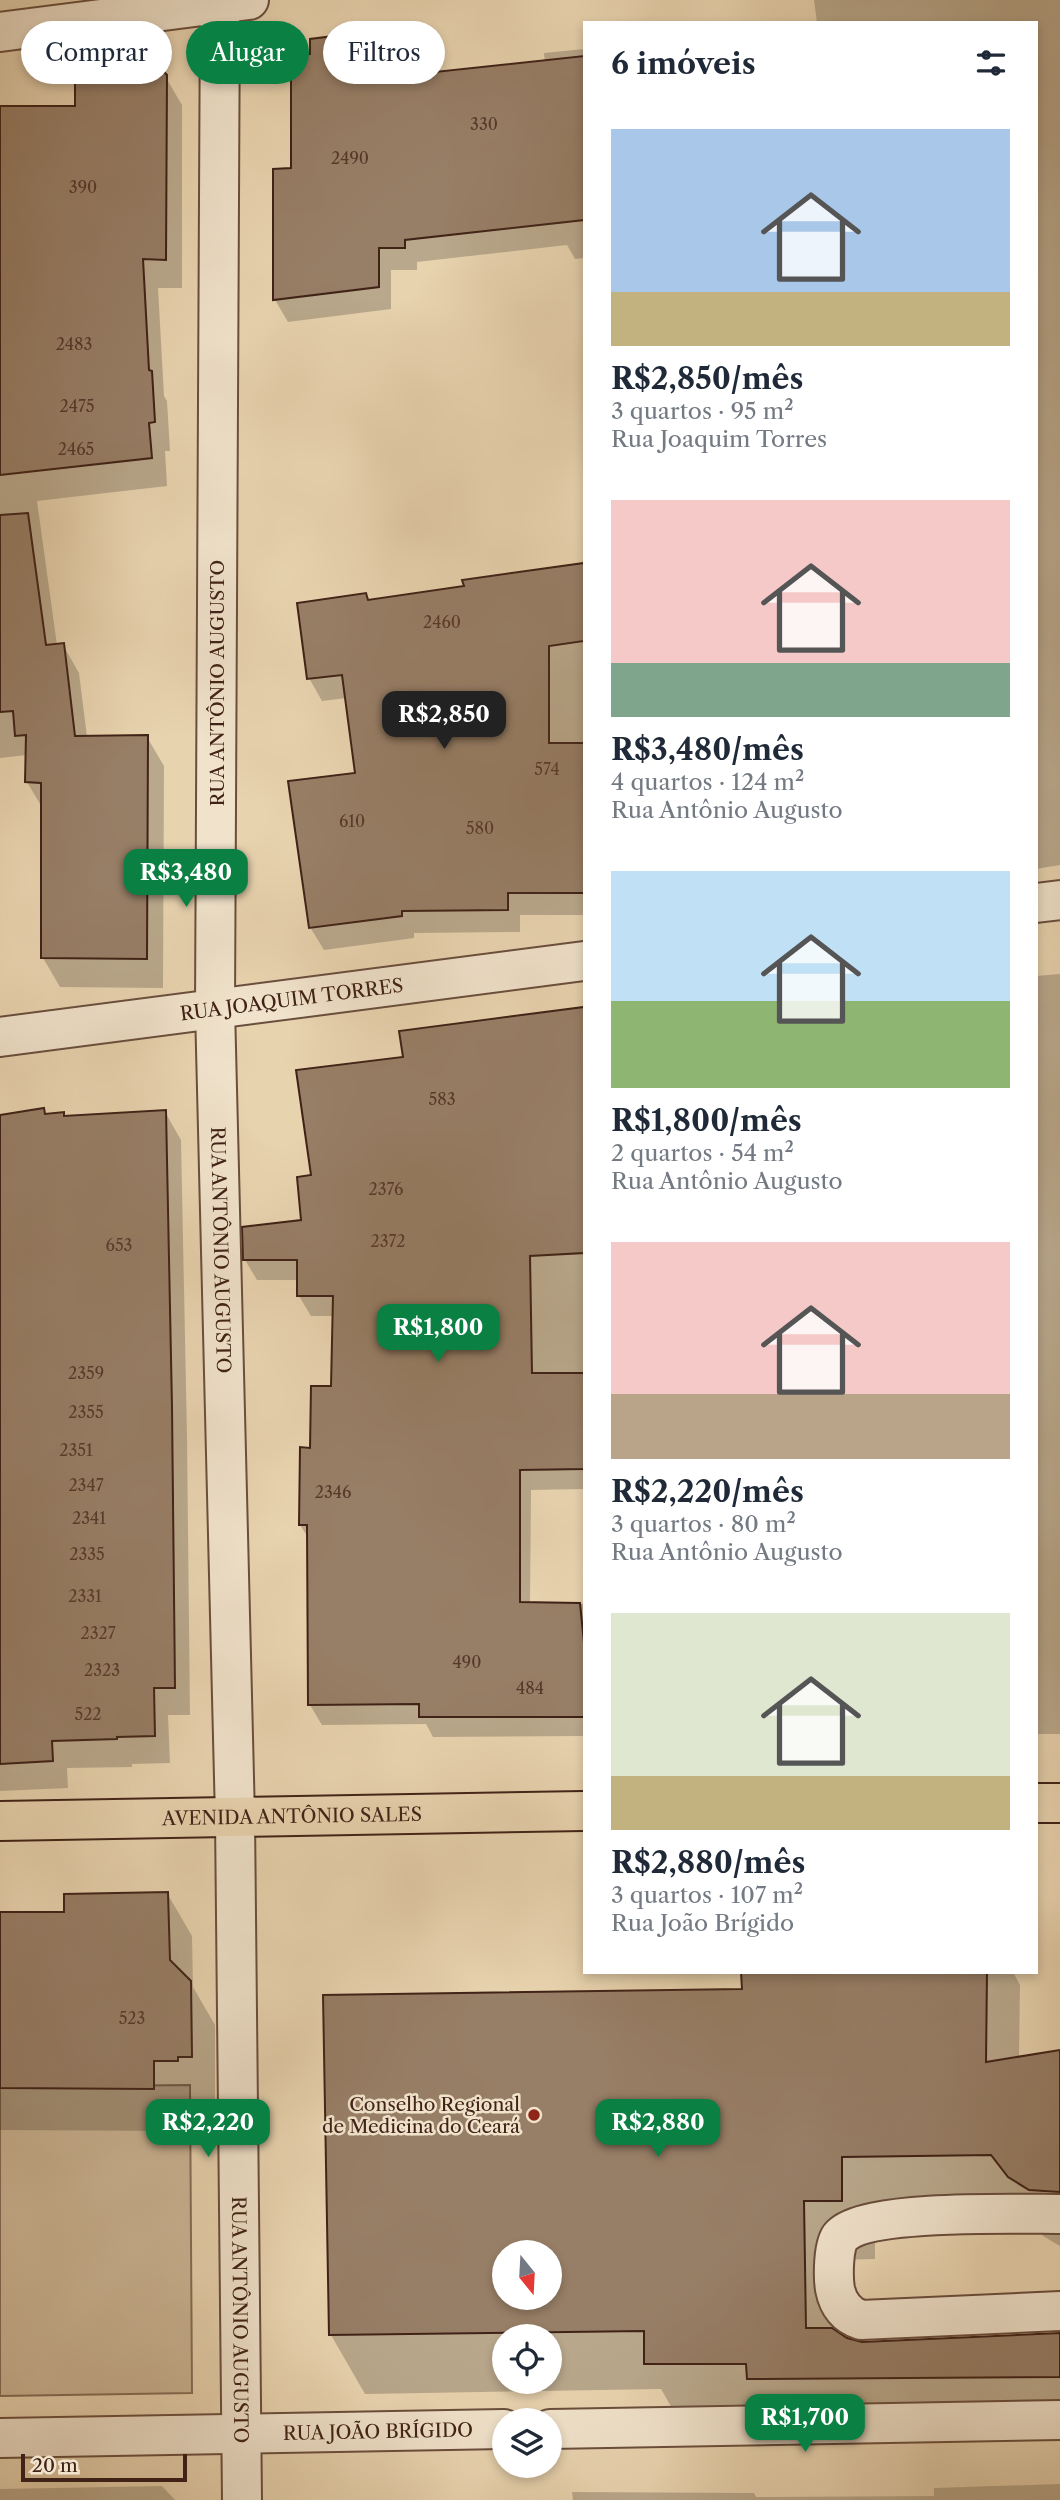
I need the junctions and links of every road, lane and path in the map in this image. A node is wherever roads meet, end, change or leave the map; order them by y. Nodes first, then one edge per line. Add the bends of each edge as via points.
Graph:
1 (230, 1) edge
2 (0, 32) edge
3 (1060, 900) edge
4 (1038, 903) edge
5 (583, 961) edge
6 (215, 1008) junction
7 (0, 1037) edge
8 (1038, 1803) edge
9 (1060, 1803) edge
10 (583, 1811) edge
11 (235, 1818) junction
12 (0, 1821) edge
13 (1060, 2214) edge
14 (1060, 2311) edge
15 (1060, 2420) edge
16 (492, 2429) edge
17 (562, 2429) edge
18 (241, 2434) junction
19 (0, 2438) edge
20 (242, 2500) edge

1 - 2 street
1 - 6 street, RUA ANTÔNIO AUGUSTO
3 - 4 street
5 - 6 street, RUA JOAQUIM TORRES
6 - 7 street, RUA JOAQUIM TORRES
6 - 11 street, RUA ANTÔNIO AUGUSTO
8 - 9 main road
10 - 11 main road, AVENIDA ANTÔNIO SALES
11 - 12 main road, AVENIDA ANTÔNIO SALES
11 - 18 street, RUA ANTÔNIO AUGUSTO
13 - 14 street via 911,2218 858,2227 841,2236 835,2247 835,2288 841,2305 861,2320
15 - 17 street
16 - 18 street, RUA JOÃO BRÍGIDO
18 - 19 street, RUA JOÃO BRÍGIDO
18 - 20 street, RUA ANTÔNIO AUGUSTO

